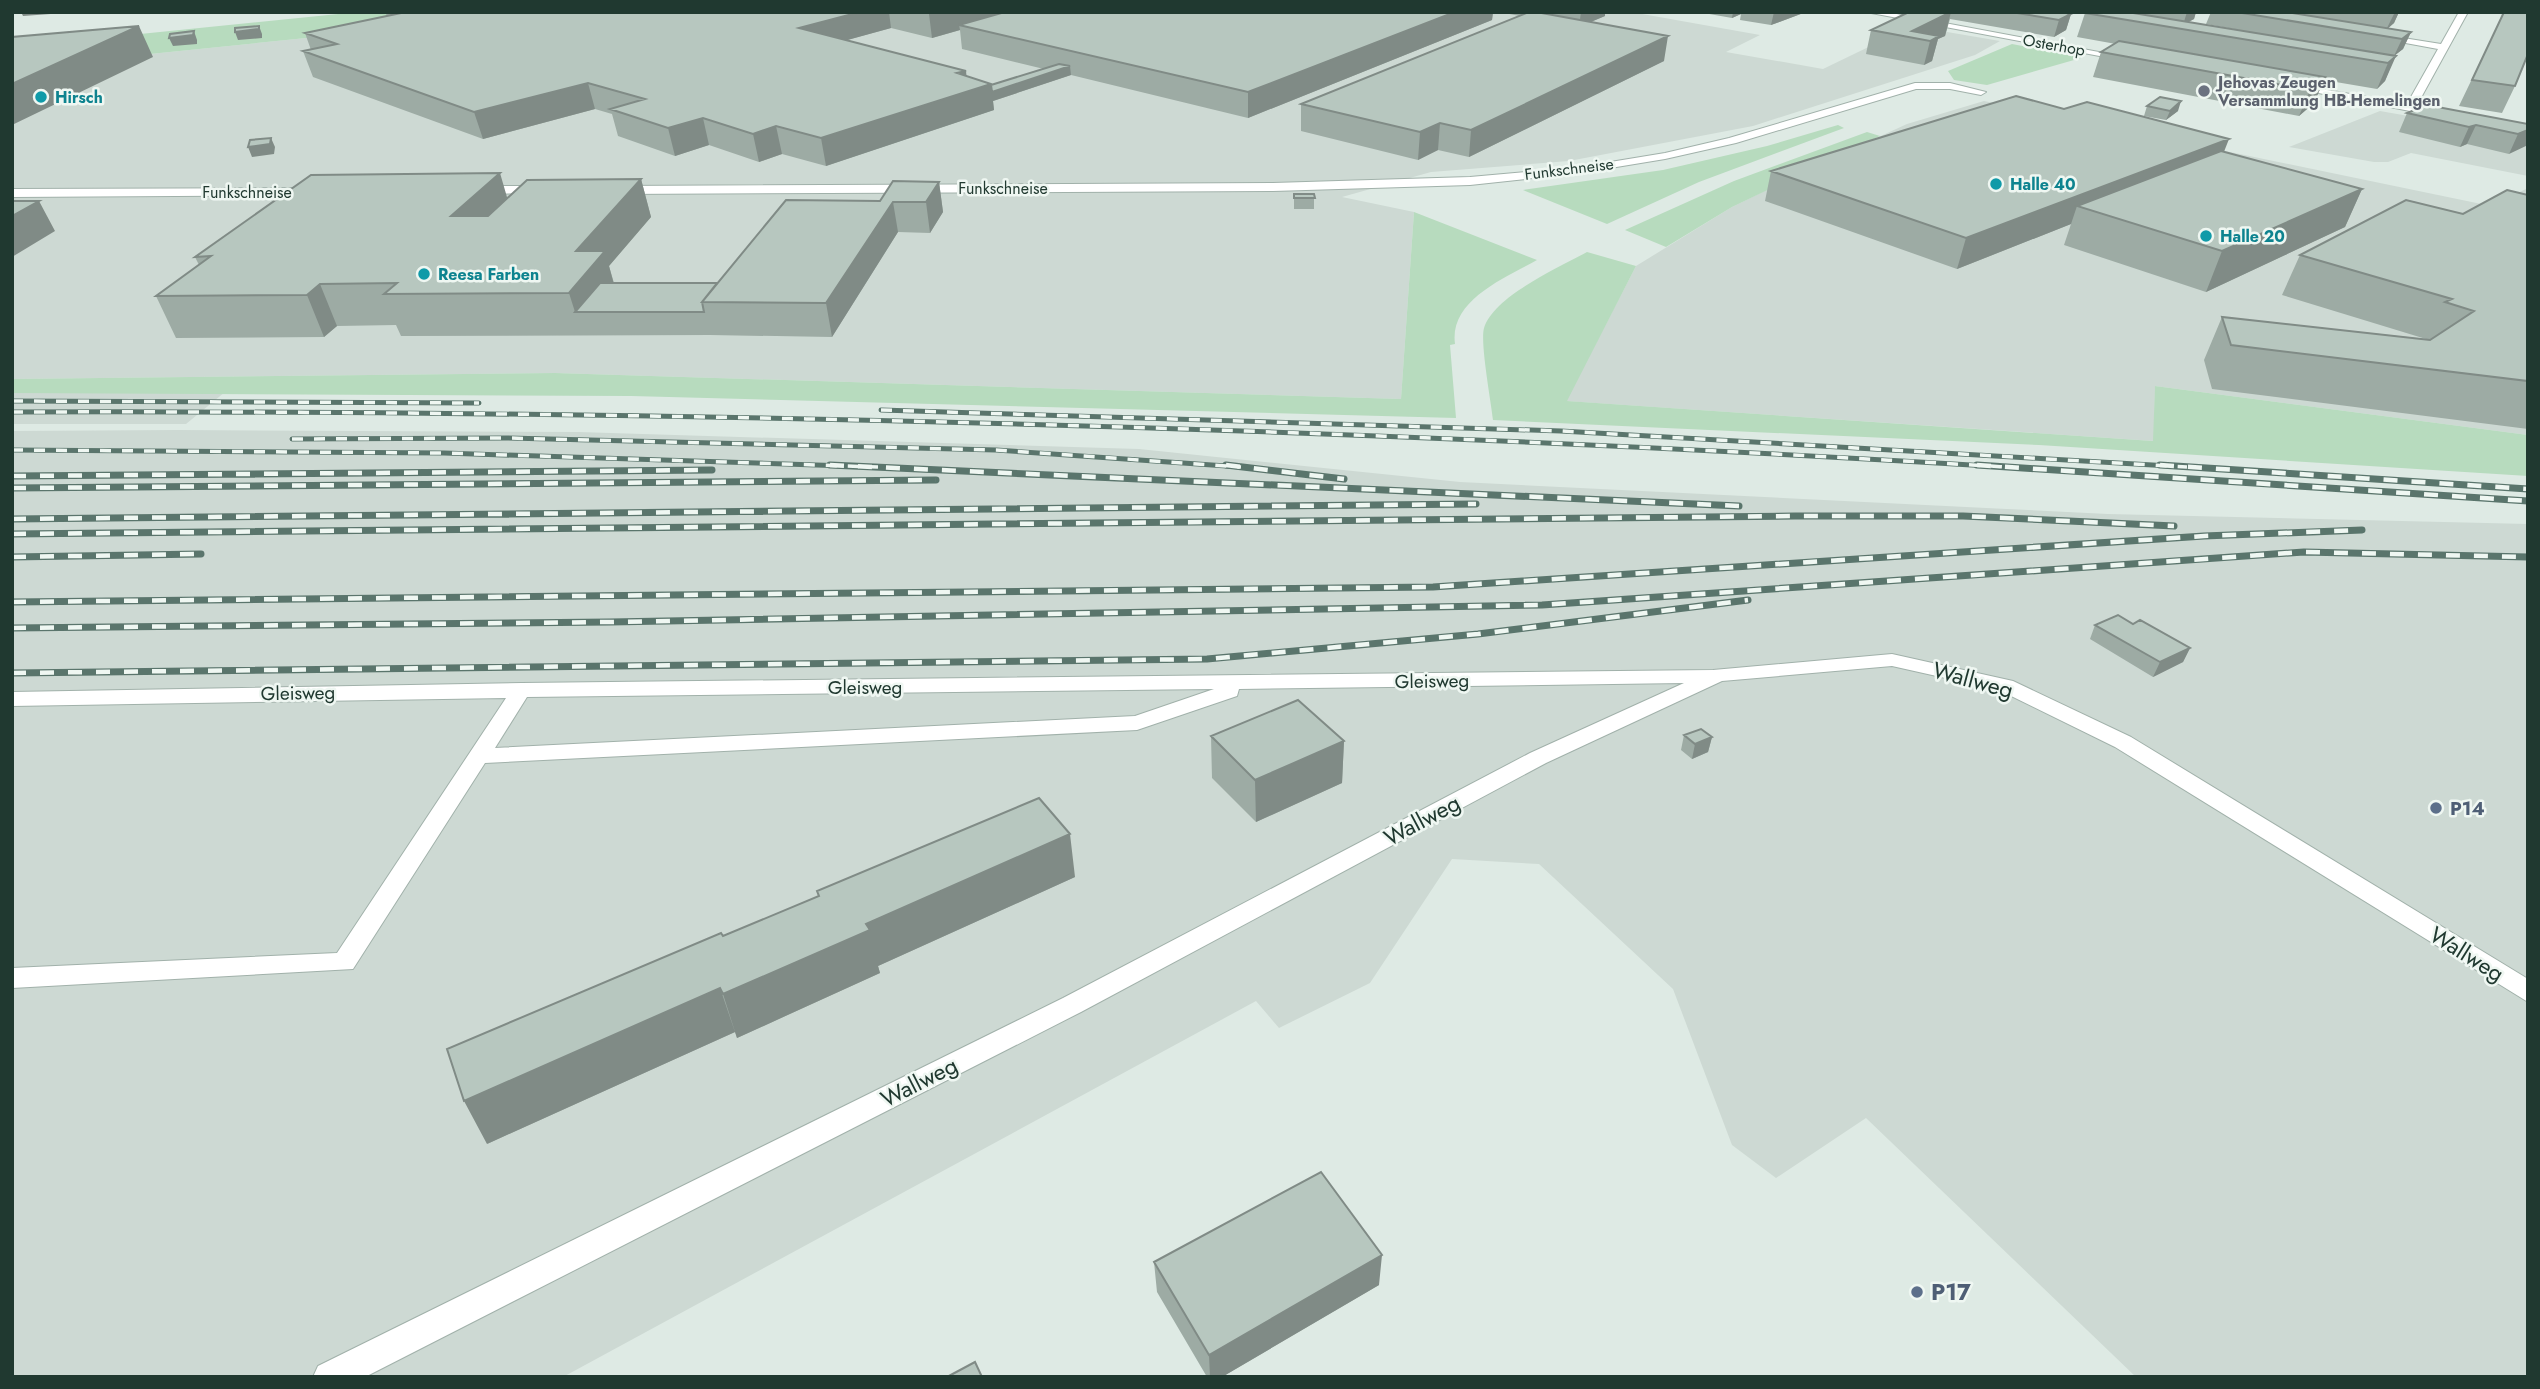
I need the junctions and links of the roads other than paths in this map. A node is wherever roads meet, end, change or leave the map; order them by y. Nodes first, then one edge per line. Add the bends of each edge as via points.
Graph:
1 (1870, 12) edge
2 (2465, 12) edge
3 (2362, 34) edge
4 (2443, 47) junction
5 (2143, 61) edge
6 (2275, 84) edge
7 (1981, 92) dead end
8 (2410, 108) junction
9 (2463, 117) edge
10 (469, 190) edge
11 (552, 190) edge
12 (608, 190) edge
13 (331, 191) edge
14 (12, 192) edge
15 (1718, 676) junction
16 (1248, 684) junction
17 (522, 689) junction
18 (12, 699) edge
19 (479, 756) junction
20 (12, 978) edge
21 (2528, 992) edge
22 (330, 1377) edge

1 - 5 street, Osterhop
2 - 4 street
3 - 4 street
4 - 8 street
6 - 8 street
7 - 12 street, Funkschneise via 1915,86 1732,141 1665,156 1470,181 1259,187
8 - 9 street
10 - 11 street
13 - 14 street, Funkschneise
15 - 16 street, Gleisweg
15 - 21 street, Wallweg via 1892,660 2006,685 2123,742
15 - 22 street, Wallweg via 1538,758 1072,1005
16 - 17 street, Gleisweg
16 - 19 street via 1137,723
17 - 18 street, Gleisweg
17 - 19 street
19 - 20 street via 344,962

